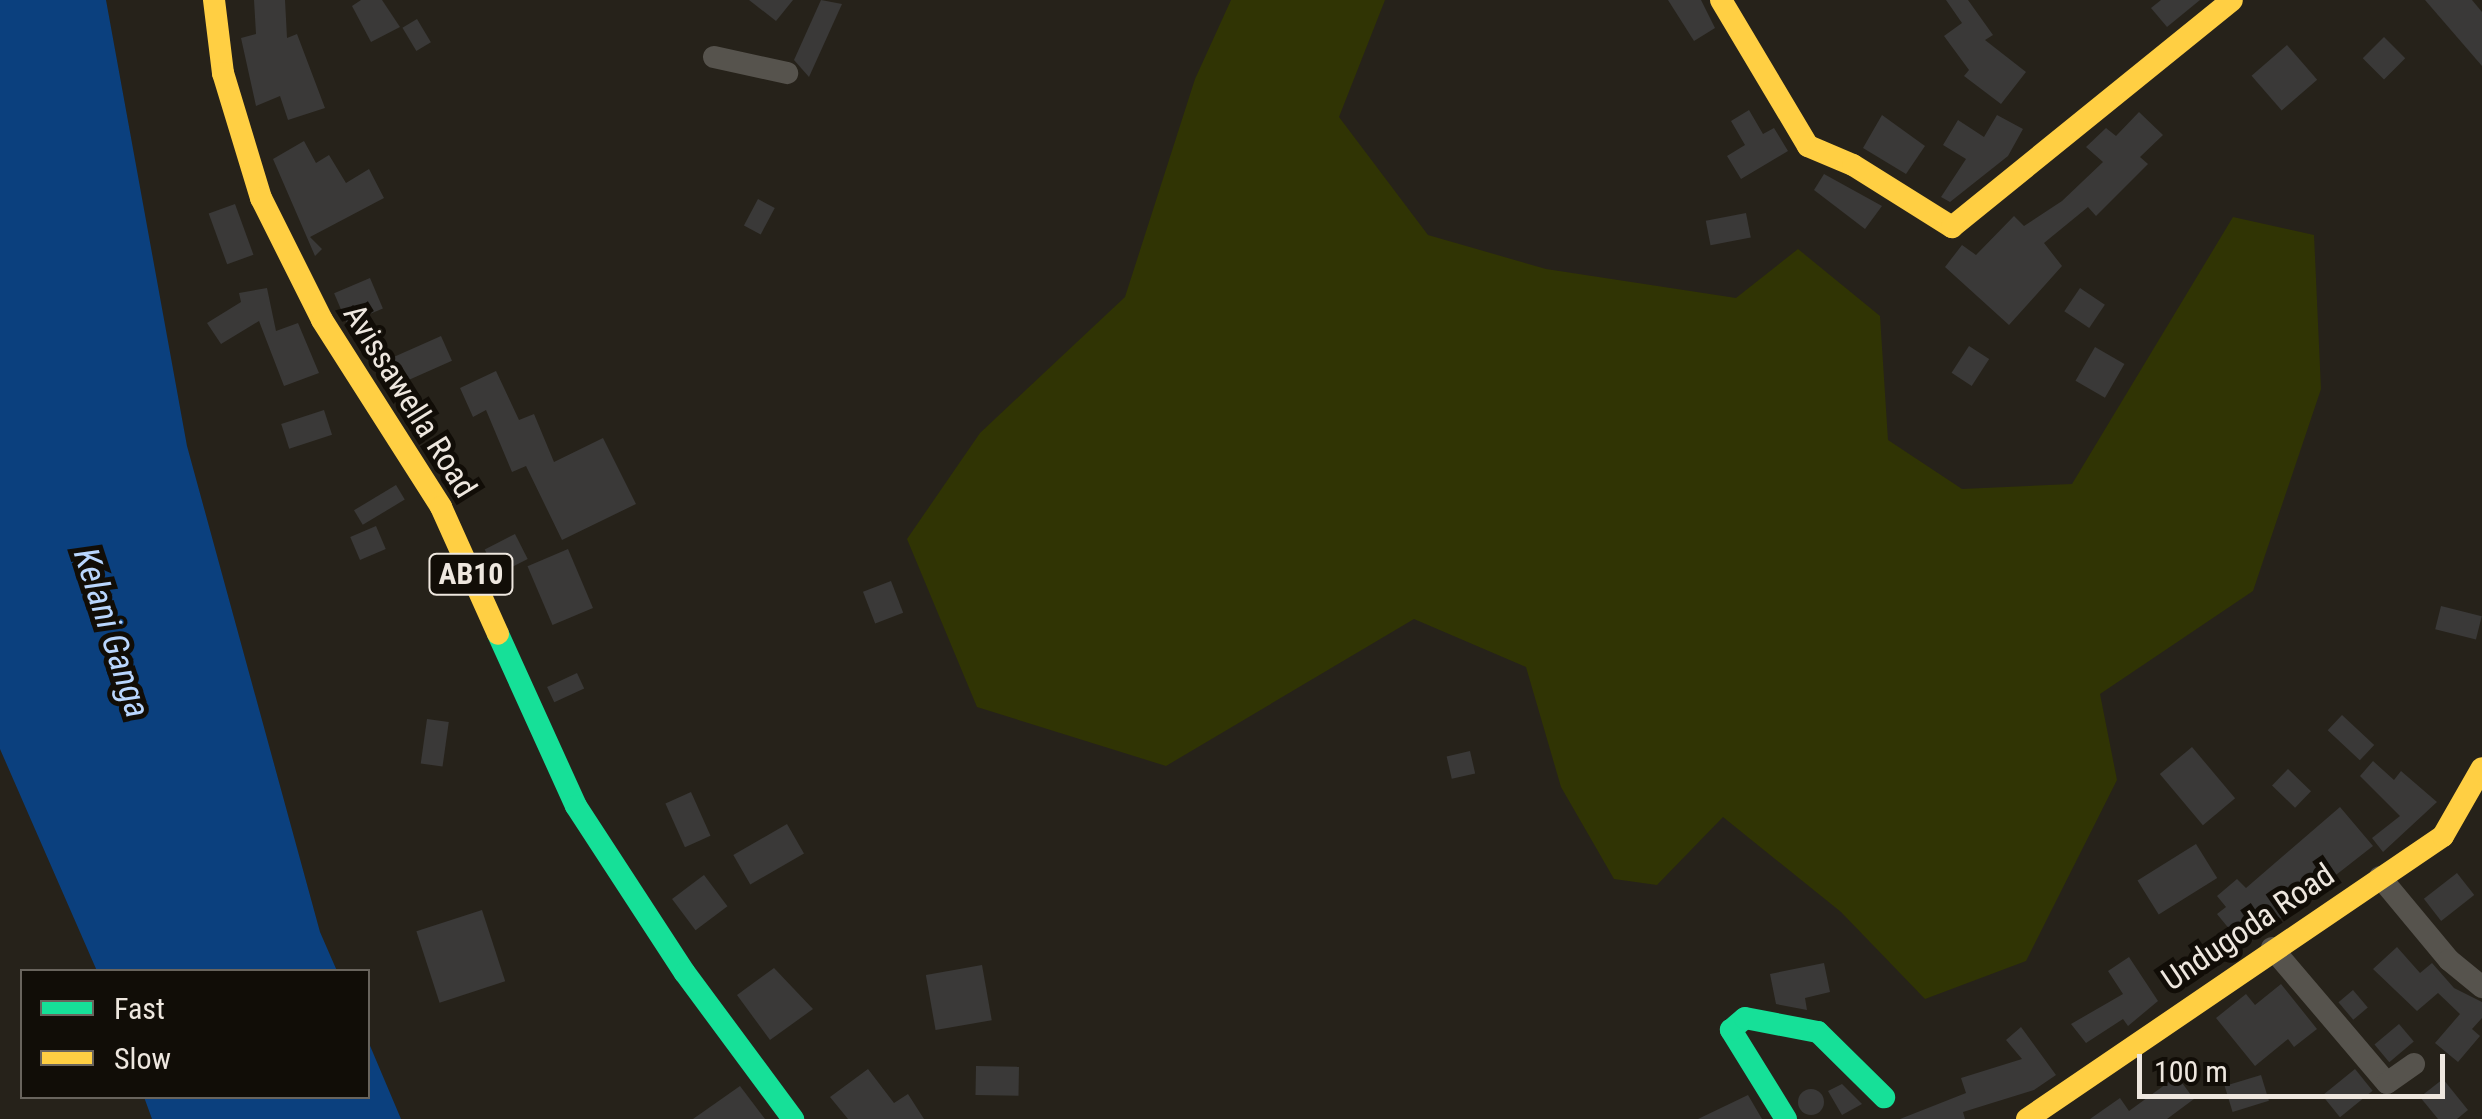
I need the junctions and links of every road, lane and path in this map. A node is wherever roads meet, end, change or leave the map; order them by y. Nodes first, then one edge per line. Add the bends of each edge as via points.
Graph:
1 (214, 0) edge
2 (1721, 0) edge
3 (2232, 0) edge
4 (714, 58) dead end
5 (787, 73) dead end
6 (2482, 768) edge
7 (2380, 877) junction
8 (2272, 948) junction
9 (2482, 987) edge
10 (2414, 1064) dead end
11 (1884, 1096) dead end
12 (2032, 1118) edge
13 (793, 1119) edge
14 (1786, 1119) edge

1 - 13 street, Avissawella Road / AB10 via 223,73 261,198 322,320 440,507 576,806 685,974
2 - 3 street via 1808,146 1854,166 1952,227
4 - 5 street
6 - 7 street, Undugoda Road via 2443,836
7 - 8 street, Undugoda Road
7 - 9 street via 2448,960
8 - 10 street via 2387,1083
8 - 12 street, Undugoda Road
11 - 14 street via 1818,1032 1745,1018 1731,1030

